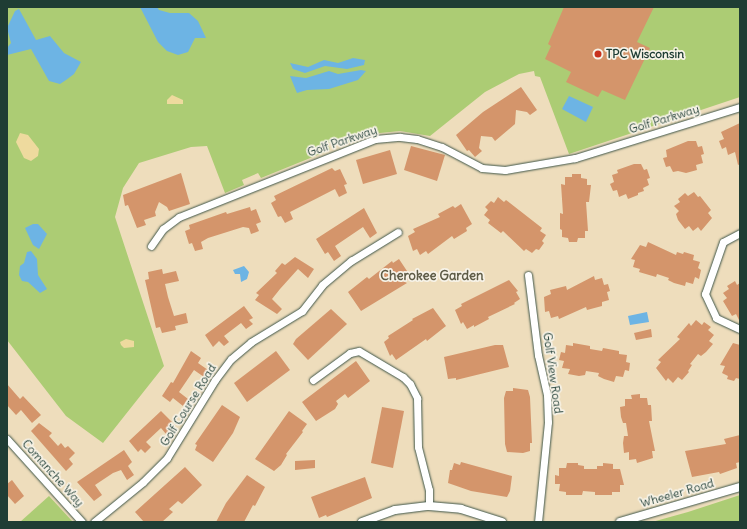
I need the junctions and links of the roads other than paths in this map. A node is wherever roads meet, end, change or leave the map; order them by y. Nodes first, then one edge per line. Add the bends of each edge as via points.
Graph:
1 (740, 107) edge
2 (398, 232) dead end
3 (740, 233) edge
4 (151, 246) dead end
5 (528, 275) dead end
6 (740, 329) edge
7 (313, 380) dead end
8 (7, 439) edge
9 (740, 487) edge
10 (429, 506) junction
11 (82, 522) edge
12 (94, 522) edge
13 (362, 522) edge
14 (502, 522) edge
15 (538, 522) edge
16 (620, 522) edge

1 - 4 street, Golf Parkway via 575,158 505,170 482,168 442,147 417,139 400,136 375,140 179,217 163,229
2 - 12 street, Golf Course Road via 351,261 322,285 302,312 251,342 231,358 167,458 143,482
3 - 6 street via 723,242 705,294 716,318
5 - 15 street, Golf View Road via 538,355 547,396 548,422
7 - 10 street via 350,353 359,351 404,377 417,398 418,447 429,490
8 - 11 street, Comanche Way
9 - 16 street, Wheeler Road
10 - 13 street via 395,510
10 - 14 street via 461,509

